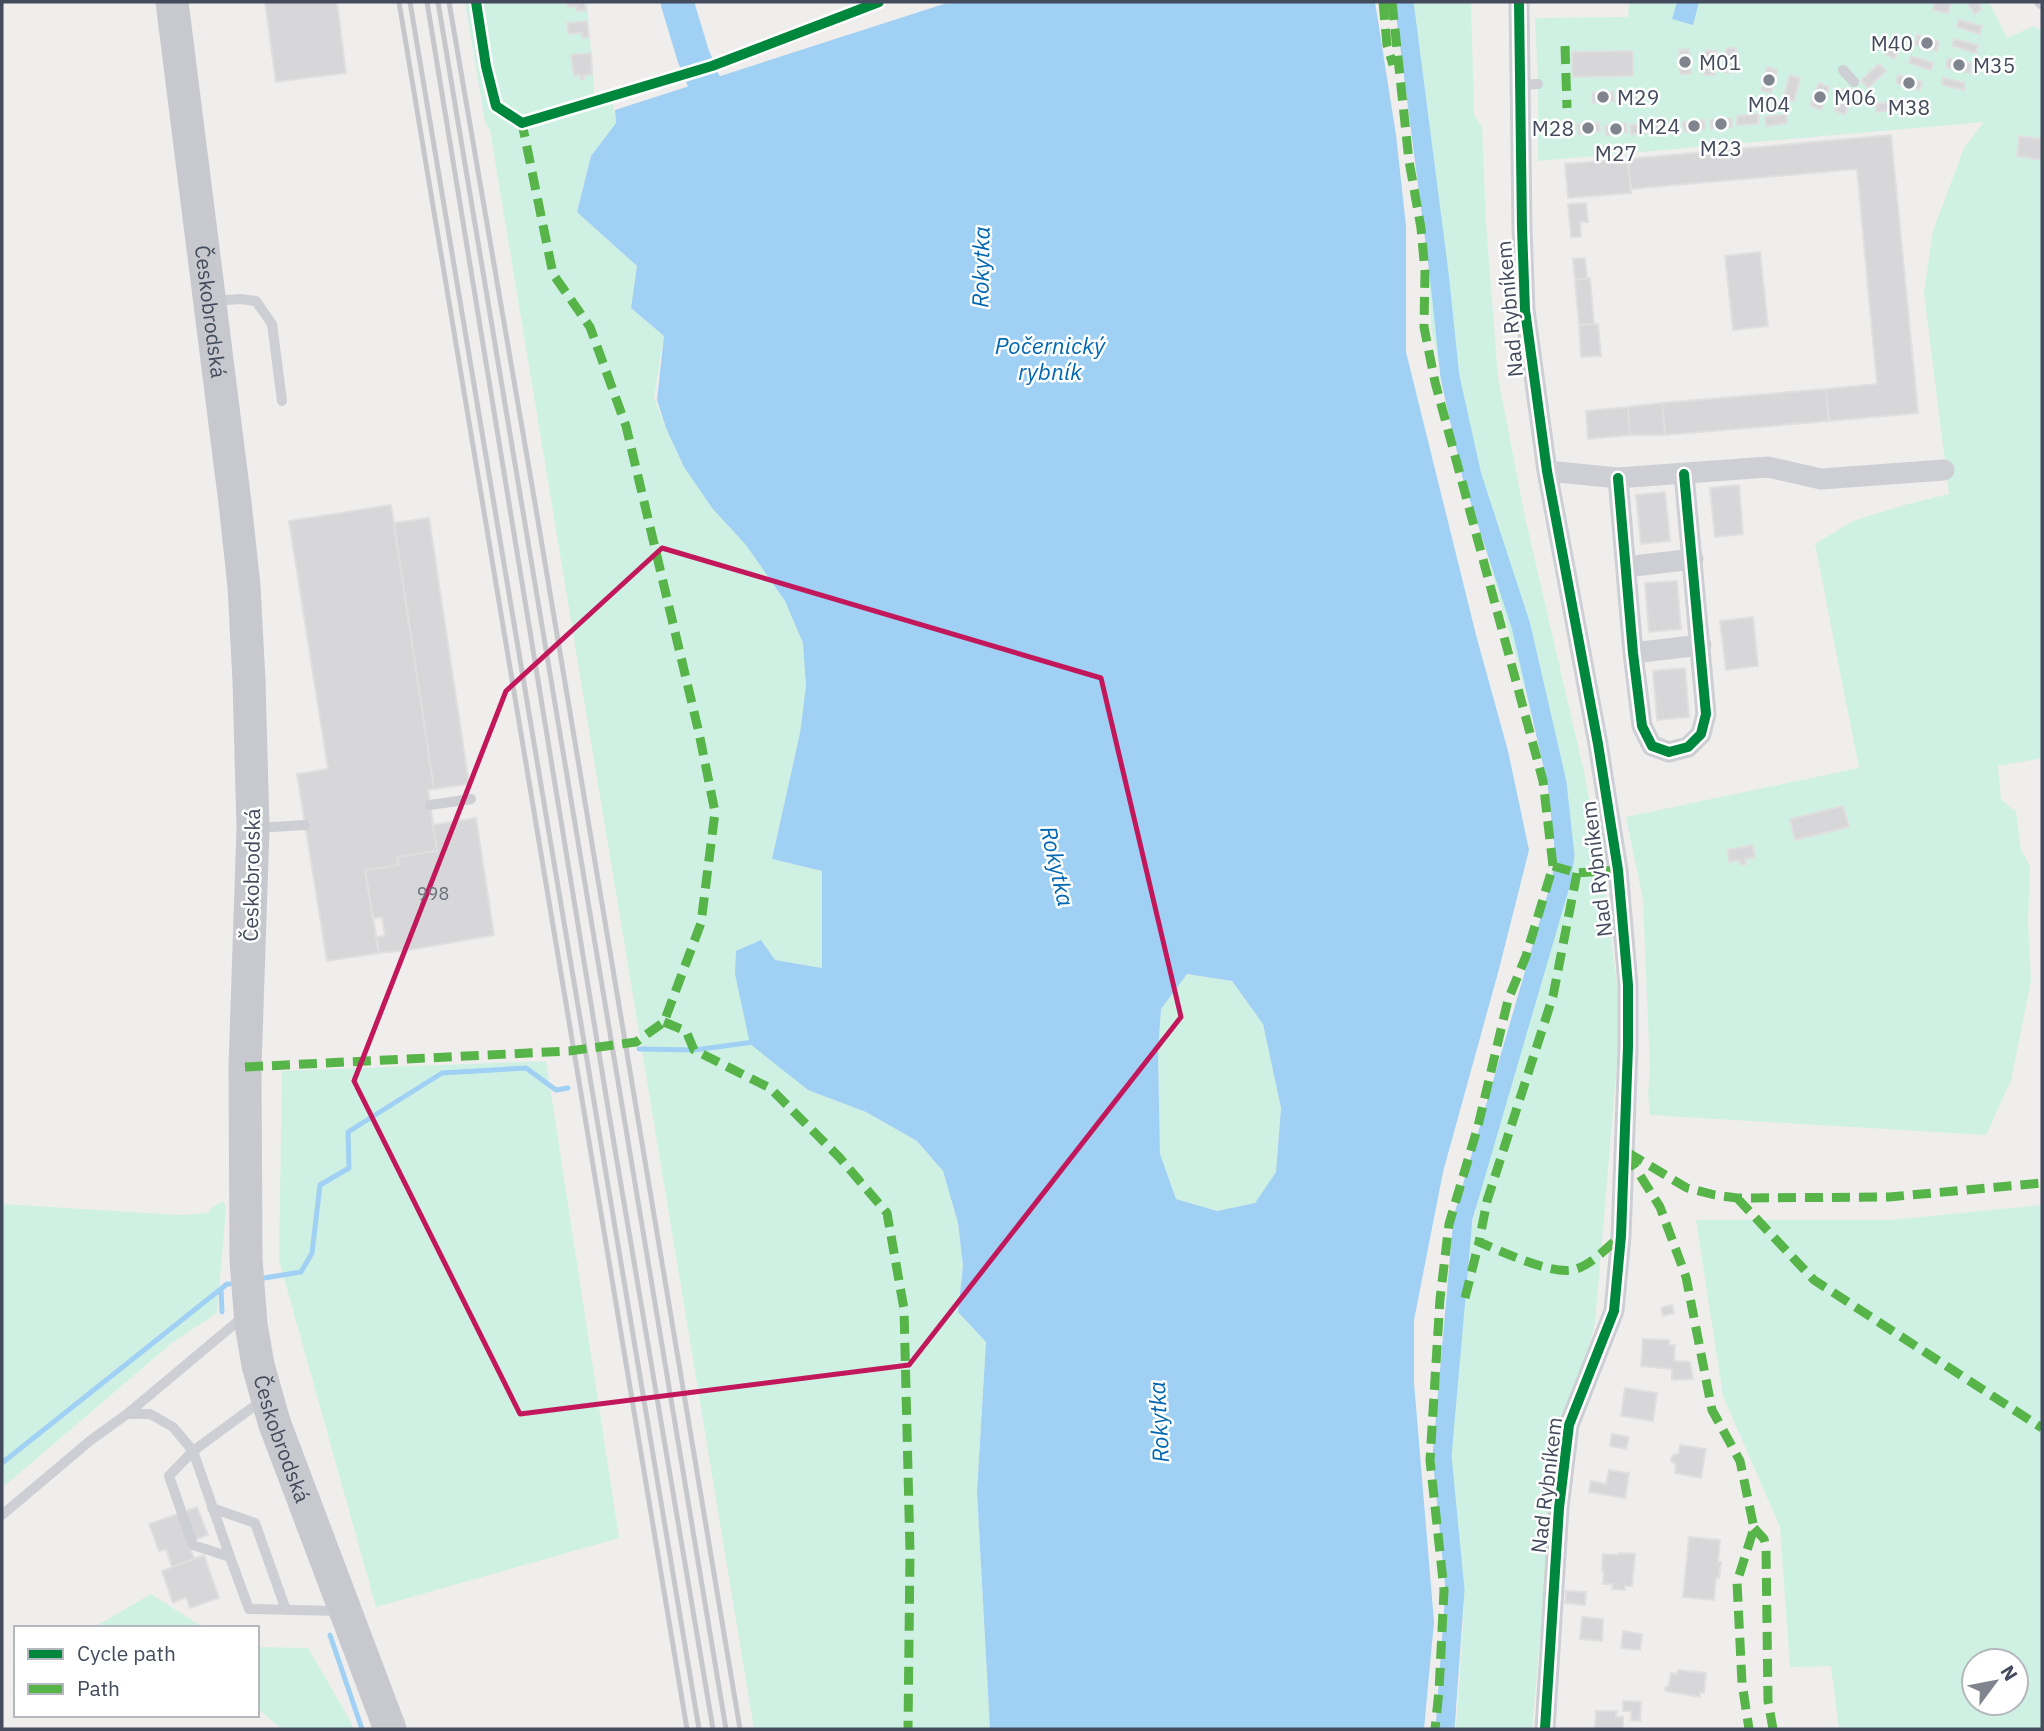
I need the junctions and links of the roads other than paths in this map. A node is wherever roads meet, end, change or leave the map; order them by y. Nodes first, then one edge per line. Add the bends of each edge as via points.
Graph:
1 (172, 2) edge
2 (1519, 2) edge
3 (1843, 71) dead end
4 (1854, 82) dead end
5 (210, 301) junction
6 (282, 401) dead end
7 (1944, 470) dead end
8 (1547, 471) junction
9 (1684, 474) junction
10 (1618, 478) junction
11 (1693, 559) junction
12 (1626, 567) junction
13 (1701, 645) junction
14 (1633, 653) junction
15 (471, 799) dead end
16 (430, 805) dead end
17 (305, 825) dead end
18 (253, 828) junction
19 (250, 1312) junction
20 (266, 1398) junction
21 (127, 1414) junction
22 (193, 1451) junction
23 (212, 1508) junction
24 (2, 1515) edge
25 (230, 1558) junction
26 (286, 1609) junction
27 (344, 1611) junction
28 (390, 1729) edge
29 (1545, 1729) edge

1 - 5 main road, Českobrodská
2 - 8 street, Nad Rybníkem via 1529,85 1522,228 1525,310
3 - 4 lane
5 - 6 lane via 256,301 272,324
5 - 18 main road, Českobrodská via 244,586
7 - 9 street via 1821,479 1768,467
8 - 10 street
8 - 29 street, Nad Rybníkem via 1618,870 1628,1046 1615,1311 1569,1425
9 - 10 street
9 - 11 street
10 - 12 street
11 - 12 street
11 - 13 street
12 - 14 street
13 - 14 street
13 - 14 street via 1706,714 1701,734 1688,747 1669,752 1652,746 1642,726
15 - 16 lane
17 - 18 lane
18 - 19 main road, Českobrodská via 246,1067
19 - 20 main road, Českobrodská
19 - 21 lane
20 - 22 lane
20 - 27 main road, Českobrodská
21 - 22 lane via 150,1414 173,1427
21 - 24 lane
22 - 23 lane
22 - 25 lane via 169,1476 193,1545
23 - 25 lane
23 - 26 lane via 255,1523
25 - 26 lane via 249,1609
26 - 27 lane
27 - 28 main road, Českobrodská

